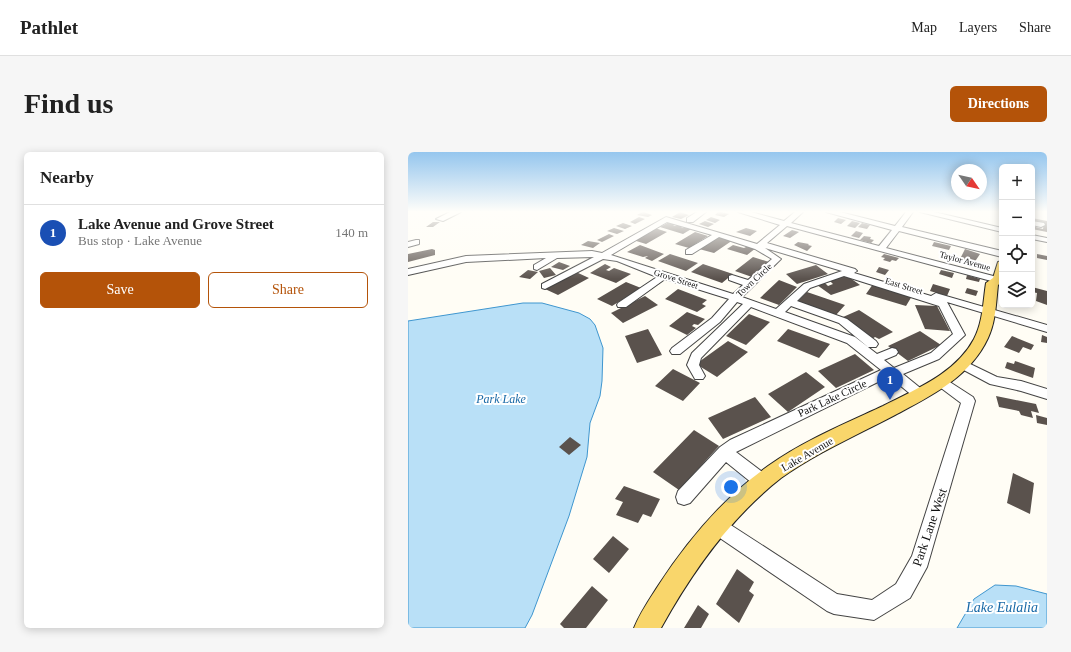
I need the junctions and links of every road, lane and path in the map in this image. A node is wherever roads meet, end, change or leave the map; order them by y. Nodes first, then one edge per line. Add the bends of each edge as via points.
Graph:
1 (631, 234) edge
2 (639, 234) edge
3 (718, 234) joint
4 (773, 234) edge
5 (824, 234) edge
6 (892, 234) edge
7 (922, 234) edge
8 (1035, 237) edge
9 (1047, 240) edge
10 (881, 249) junction
11 (689, 252) dead end
12 (999, 253) edge
13 (554, 255) junction
14 (599, 255) junction
15 (538, 268) dead end
16 (408, 272) edge
17 (1000, 272) edge
18 (664, 274) junction
19 (732, 278) dead end
20 (998, 280) junction
21 (750, 284) junction
22 (545, 286) dead end
23 (735, 298) junction
24 (790, 302) junction
25 (750, 303) junction
26 (622, 305) dead end
27 (989, 312) junction
28 (778, 313) junction
29 (1047, 328) edge
30 (875, 346) dead end
31 (676, 351) dead end
32 (892, 352) dead end
33 (876, 359) junction
34 (964, 365) junction
35 (892, 372) junction
36 (700, 376) dead end
37 (942, 382) junction
38 (919, 394) junction
39 (1047, 394) edge
40 (725, 452) junction
41 (763, 482) junction
42 (684, 497) dead end
43 (717, 526) junction
44 (647, 628) edge

1 - 14 street
2 - 14 street via 628,243
3 - 11 street
3 - 21 street, Town Circle via 758,247 776,259
4 - 27 street, East Street via 761,244
5 - 10 street, Taylor Avenue
6 - 10 street
7 - 12 street
8 - 9 street
10 - 20 street, Taylor Avenue
13 - 14 street, Grove Street
13 - 15 street
13 - 16 street, Grove Street via 466,259
14 - 18 street, Grove Street via 620,259
14 - 22 street
17 - 20 main road
18 - 23 street, Grove Street via 689,280 706,289
18 - 26 street
19 - 21 street
20 - 27 main road, Lake Avenue via 1001,285
21 - 23 street, Town Circle
23 - 25 street, Grove Street
23 - 31 street, Town Circle via 716,320
24 - 28 street, Park Lake Circle
24 - 30 street via 843,321
24 - 35 street, Park Lake Circle via 807,286 844,273 943,304 959,335 934,356
25 - 28 street, Grove Street
25 - 36 street via 696,356 693,365
27 - 29 street, East Street
27 - 34 main road, Lake Avenue via 982,338
28 - 33 street, Grove Street via 851,340
32 - 33 street
33 - 35 street, Grove Street
34 - 37 main road, Lake Avenue
34 - 39 street via 994,381
35 - 38 street, Grove Street
35 - 40 street, Park Lake Circle via 735,444
37 - 38 main road, Lake Avenue
37 - 43 street, Park Lane West via 968,401 920,560 903,591 874,610 834,604
38 - 41 main road, Lake Avenue via 801,456
40 - 41 street
40 - 42 street, Park Lake Circle
41 - 43 main road, Lake Avenue
43 - 44 main road, Lake Avenue via 682,570

